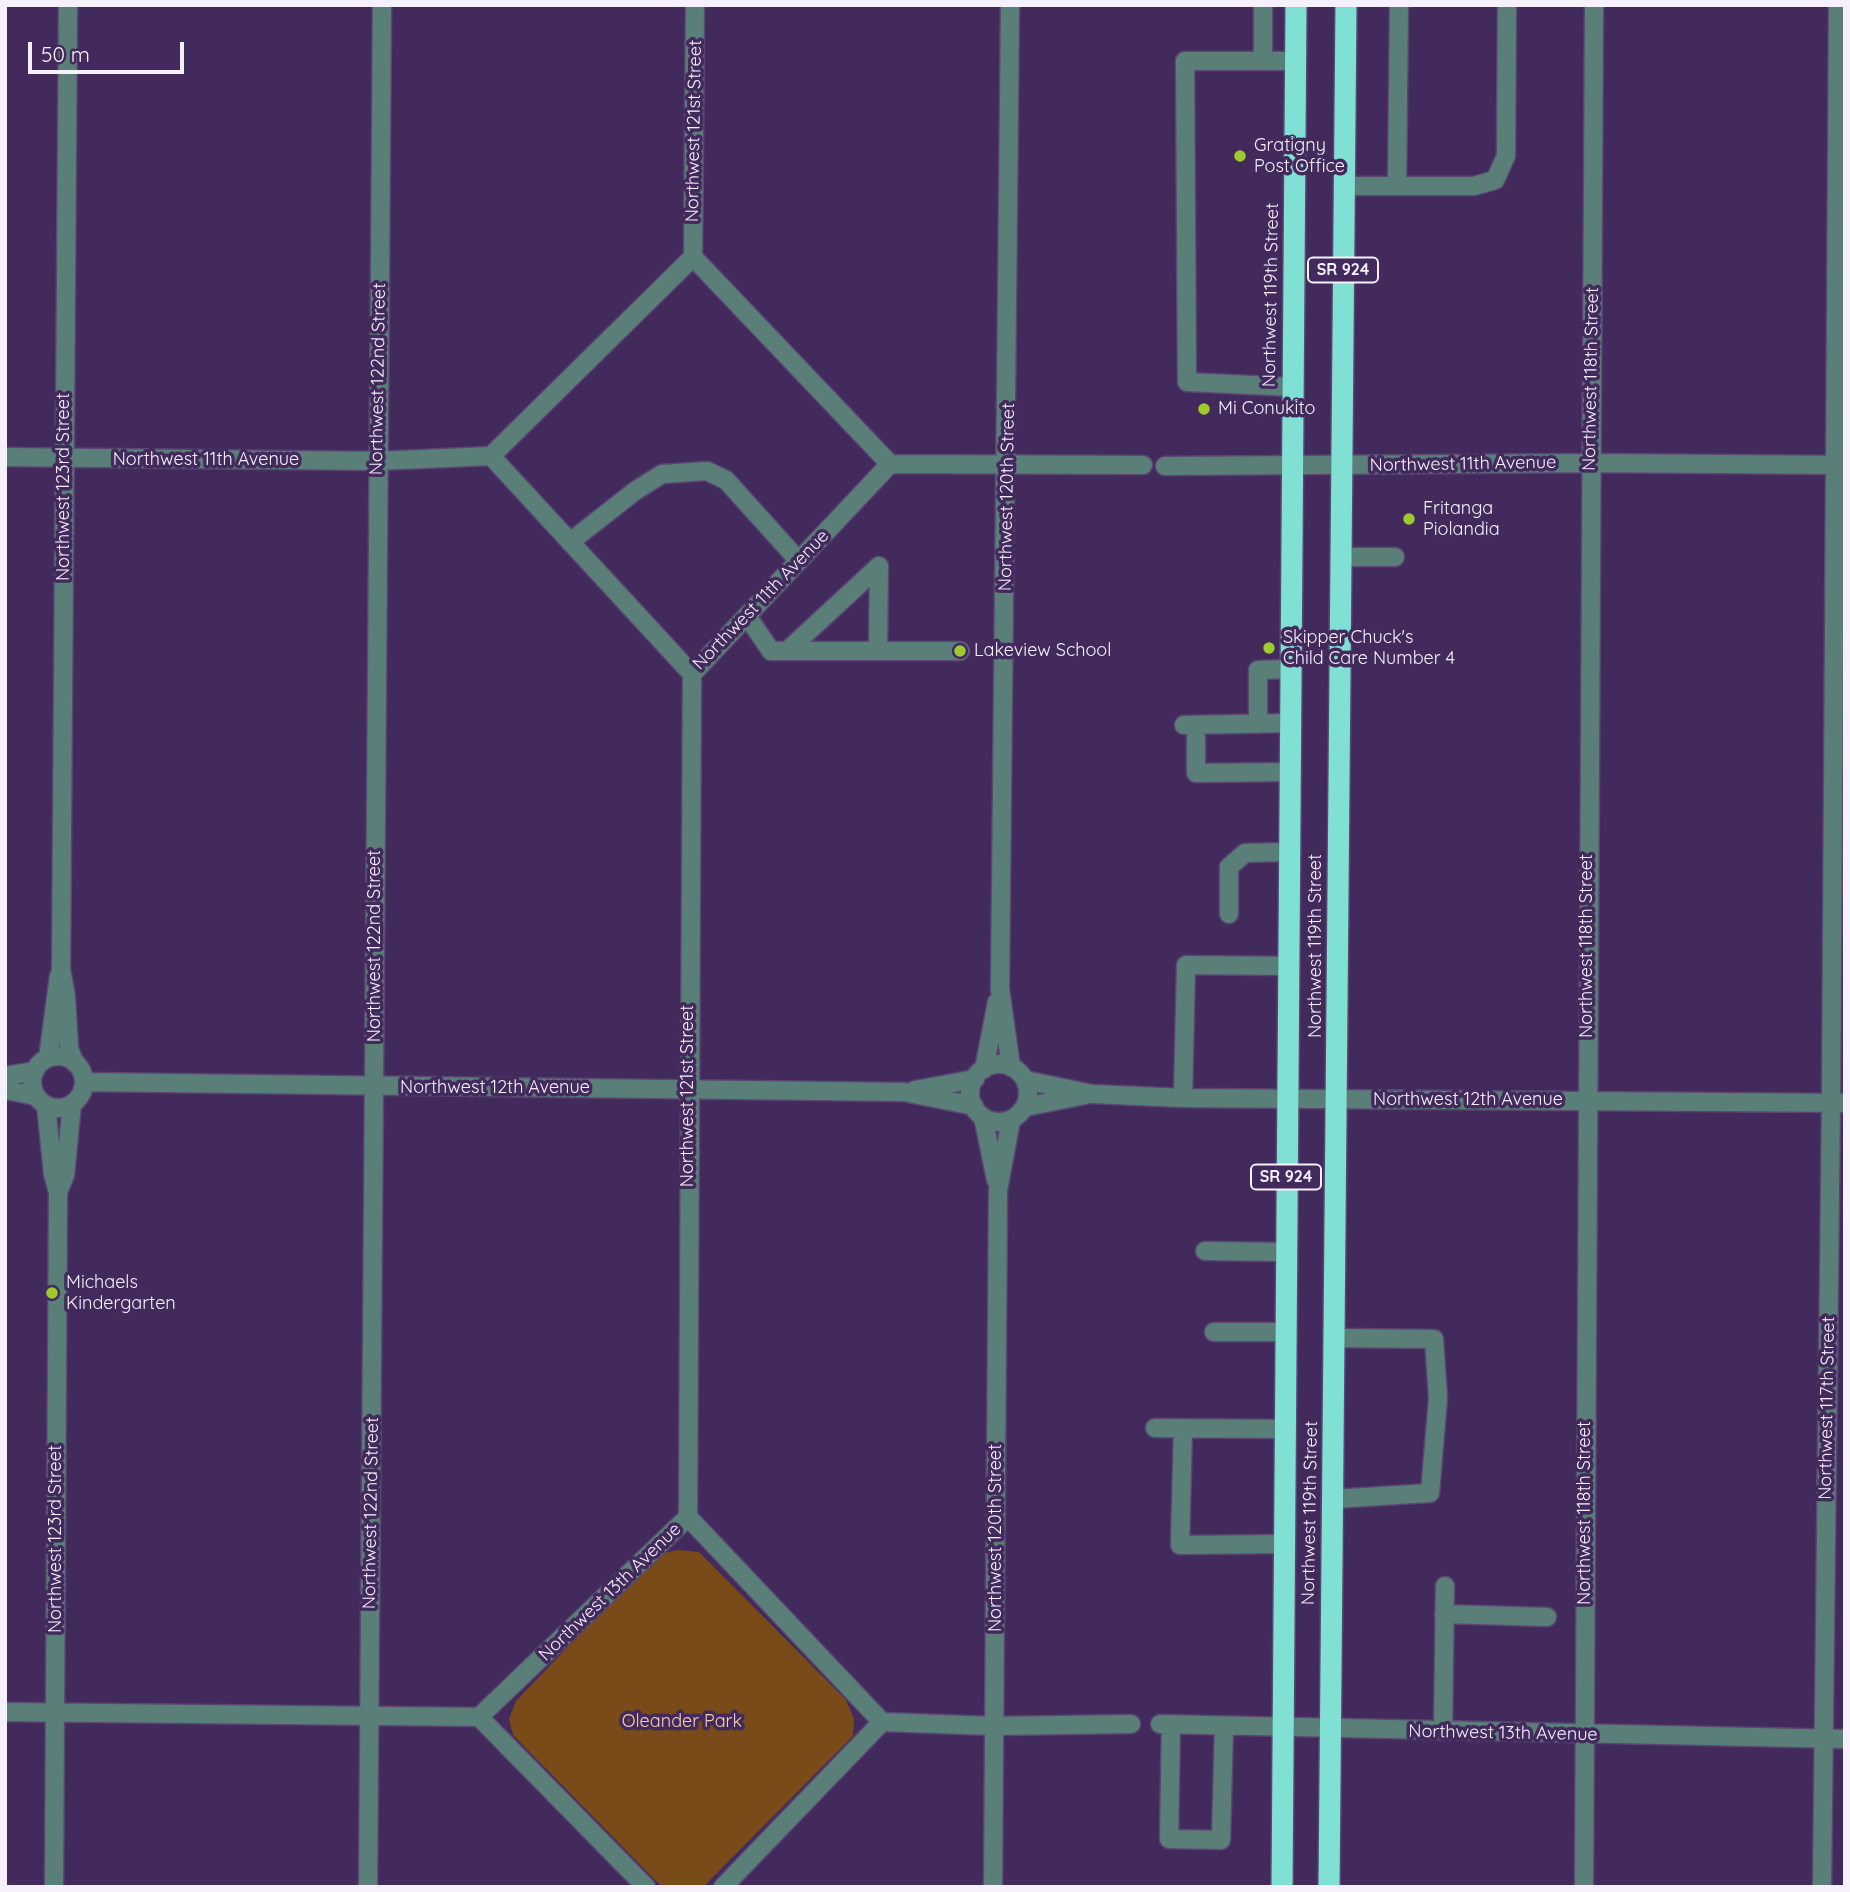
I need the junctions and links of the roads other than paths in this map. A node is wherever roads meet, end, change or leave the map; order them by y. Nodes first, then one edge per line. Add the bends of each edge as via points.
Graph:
1 (68, 5) edge
2 (382, 5) edge
3 (695, 5) edge
4 (1010, 5) edge
5 (1263, 5) edge
6 (1296, 5) edge
7 (1346, 5) edge
8 (1399, 5) edge
9 (1507, 5) edge
10 (1594, 5) edge
11 (1838, 5) edge
12 (1263, 61) junction
13 (1296, 61) junction
14 (1344, 186) junction
15 (1397, 186) junction
16 (693, 257) junction
17 (1293, 387) junction
18 (491, 456) junction
19 (5, 457) edge
20 (64, 458) junction
21 (377, 461) junction
22 (1590, 463) junction
23 (890, 464) junction
24 (1007, 464) junction
25 (1143, 465) dead end
26 (1341, 465) junction
27 (1839, 465) edge
28 (1165, 466) dead end
29 (1292, 466) junction
30 (570, 542) junction
31 (1341, 556) junction
32 (1395, 557) dead end
33 (799, 561) junction
34 (747, 616) junction
35 (960, 650) dead end
36 (787, 651) junction
37 (878, 651) junction
38 (1290, 669) junction
39 (692, 674) junction
40 (1290, 723) junction
41 (1258, 724) junction
42 (1289, 772) junction
43 (1289, 852) junction
44 (1229, 914) dead end
45 (1288, 966) junction
46 (61, 970) junction
47 (1000, 989) junction
48 (48, 1058) junction
49 (75, 1063) junction
50 (1011, 1067) junction
51 (34, 1071) junction
52 (980, 1074) junction
53 (5, 1076) edge
54 (1025, 1080) junction
55 (85, 1082) junction
56 (375, 1087) junction
57 (688, 1089) junction
58 (5, 1090) edge
59 (904, 1092) junction
60 (1092, 1094) junction
61 (1183, 1098) junction
62 (1286, 1098) junction
63 (1337, 1099) junction
64 (41, 1101) junction
65 (1586, 1101) junction
66 (1838, 1103) edge
67 (72, 1104) junction
68 (1025, 1107) junction
69 (979, 1112) junction
70 (1011, 1120) junction
71 (998, 1190) junction
72 (58, 1192) junction
73 (1205, 1251) dead end
74 (1286, 1252) junction
75 (1214, 1332) dead end
76 (1285, 1332) junction
77 (1335, 1338) junction
78 (1155, 1428) dead end
79 (1183, 1429) junction
80 (1284, 1429) junction
81 (1333, 1499) junction
82 (688, 1517) junction
83 (1284, 1544) junction
84 (1445, 1586) dead end
85 (1444, 1614) junction
86 (1547, 1617) dead end
87 (5, 1712) edge
88 (55, 1713) junction
89 (369, 1716) junction
90 (479, 1717) junction
91 (883, 1722) junction
92 (1131, 1724) dead end
93 (994, 1726) junction
94 (1224, 1726) junction
95 (1283, 1726) junction
96 (1331, 1729) junction
97 (1443, 1731) junction
98 (1584, 1735) junction
99 (1822, 1739) junction
100 (1845, 1739) edge
101 (54, 1887) edge
102 (368, 1887) edge
103 (646, 1887) edge
104 (723, 1887) edge
105 (993, 1887) edge
106 (1282, 1887) edge
107 (1329, 1887) edge
108 (1584, 1887) edge
109 (1822, 1887) edge

1 - 20 street, Northwest 123rd Street
2 - 21 street, Northwest 122nd Street
3 - 16 street, Northwest 121st Street
4 - 24 street, Northwest 120th Street
5 - 12 street
6 - 13 highway, Northwest 119th Street / SR 924
7 - 14 highway, Northwest 119th Street / SR 924
8 - 15 street
9 - 15 street via 1507,156 1494,180 1474,186
10 - 22 street, Northwest 118th Street
11 - 27 street, Northwest 117th Street
12 - 13 street
12 - 17 street via 1185,61 1186,383
13 - 17 highway, Northwest 119th Street / SR 924
14 - 15 street
14 - 26 highway, Northwest 119th Street / SR 924
16 - 18 street
16 - 23 street
17 - 29 highway, Northwest 119th Street / SR 924
18 - 21 street, Northwest 11th Avenue
18 - 30 street, Northwest 11th Avenue
19 - 20 street, Northwest 11th Avenue
20 - 21 street, Northwest 11th Avenue
20 - 46 street, Northwest 123rd Street
21 - 56 street, Northwest 122nd Street
22 - 26 street, Northwest 11th Avenue
22 - 27 street, Northwest 11th Avenue
22 - 65 street, Northwest 118th Street
23 - 24 street
23 - 33 street, Northwest 11th Avenue
24 - 25 street
24 - 47 street, Northwest 120th Street
26 - 29 street, Northwest 11th Avenue
26 - 31 highway, Northwest 119th Street / SR 924
27 - 66 street, Northwest 117th Street
28 - 29 street, Northwest 11th Avenue
29 - 38 highway, Northwest 119th Street / SR 924
30 - 33 street via 662,474 707,471 726,480
30 - 39 street, Northwest 11th Avenue
31 - 32 street
31 - 63 highway, Northwest 119th Street / SR 924
33 - 34 street, Northwest 11th Avenue
34 - 36 street via 771,651
34 - 39 street, Northwest 11th Avenue
35 - 37 street
36 - 37 street
36 - 37 street via 878,566
38 - 40 highway, Northwest 119th Street / SR 924
38 - 41 street via 1258,670
39 - 57 street, Northwest 121st Street
40 - 41 street
40 - 42 highway, Northwest 119th Street / SR 924
41 - 42 street via 1190,732 1196,773
42 - 43 highway, Northwest 119th Street / SR 924
43 - 44 street via 1245,853 1229,866
43 - 45 highway, Northwest 119th Street / SR 924
45 - 61 street via 1186,965
45 - 62 highway, Northwest 119th Street / SR 924
46 - 48 street, Northwest 123rd Street
46 - 49 street, Northwest 123rd Street via 66,1032
47 - 50 street, Northwest 120th Street
47 - 52 street, Northwest 120th Street
48 - 49 street via 58,1056
48 - 51 street
49 - 55 street
50 - 52 street via 993,1065
50 - 54 street
51 - 53 street
51 - 64 street via 32,1082
52 - 59 street, Northwest 12th Avenue
52 - 69 street via 971,1092
54 - 60 street, Northwest 12th Avenue
54 - 68 street
55 - 56 street, Northwest 12th Avenue
55 - 67 street
56 - 57 street, Northwest 12th Avenue
56 - 89 street, Northwest 122nd Street
57 - 59 street, Northwest 12th Avenue
57 - 82 street, Northwest 121st Street
58 - 64 street
59 - 69 street, Northwest 12th Avenue
60 - 61 street, Northwest 12th Avenue
60 - 68 street, Northwest 12th Avenue
61 - 62 street, Northwest 12th Avenue
62 - 63 street, Northwest 12th Avenue
62 - 74 highway, Northwest 119th Street / SR 924
63 - 65 street, Northwest 12th Avenue
63 - 77 highway, Northwest 119th Street / SR 924
64 - 67 street via 58,1109
64 - 72 street, Northwest 123rd Street
65 - 66 street, Northwest 12th Avenue
65 - 98 street, Northwest 118th Street
66 - 99 street, Northwest 117th Street
67 - 72 street, Northwest 123rd Street via 65,1175
68 - 70 street
69 - 70 street via 1002,1122
69 - 71 street, Northwest 120th Street
70 - 71 street, Northwest 120th Street
71 - 93 street, Northwest 120th Street
72 - 88 street, Northwest 123rd Street
73 - 74 street
74 - 76 highway, Northwest 119th Street / SR 924
75 - 76 street
76 - 80 highway, Northwest 119th Street / SR 924
77 - 81 highway, Northwest 119th Street / SR 924
77 - 81 street via 1434,1339 1438,1398 1430,1493
78 - 79 street
79 - 80 street
79 - 83 street via 1180,1545
80 - 83 highway, Northwest 119th Street / SR 924
81 - 96 highway, Northwest 119th Street / SR 924
82 - 90 street, Northwest 13th Avenue
82 - 91 street, Northwest 13th Avenue
83 - 95 highway, Northwest 119th Street / SR 924
84 - 85 street
85 - 86 street
85 - 97 street
87 - 88 street
88 - 89 street
88 - 101 street, Northwest 123rd Street
89 - 90 street
89 - 102 street, Northwest 122nd Street
90 - 103 street
91 - 93 street
91 - 104 street
92 - 93 street
93 - 105 street, Northwest 120th Street
94 - 94 street, Northwest 13th Avenue via 1166,1725 1168,1839 1221,1840
94 - 95 street, Northwest 13th Avenue
95 - 96 street, Northwest 13th Avenue
95 - 106 highway, Northwest 119th Street / SR 924
96 - 97 street, Northwest 13th Avenue
96 - 107 highway, Northwest 119th Street / SR 924
97 - 98 street, Northwest 13th Avenue
98 - 99 street, Northwest 13th Avenue
98 - 108 street, Northwest 118th Street
99 - 100 street, Northwest 13th Avenue
99 - 109 street, Northwest 117th Street

